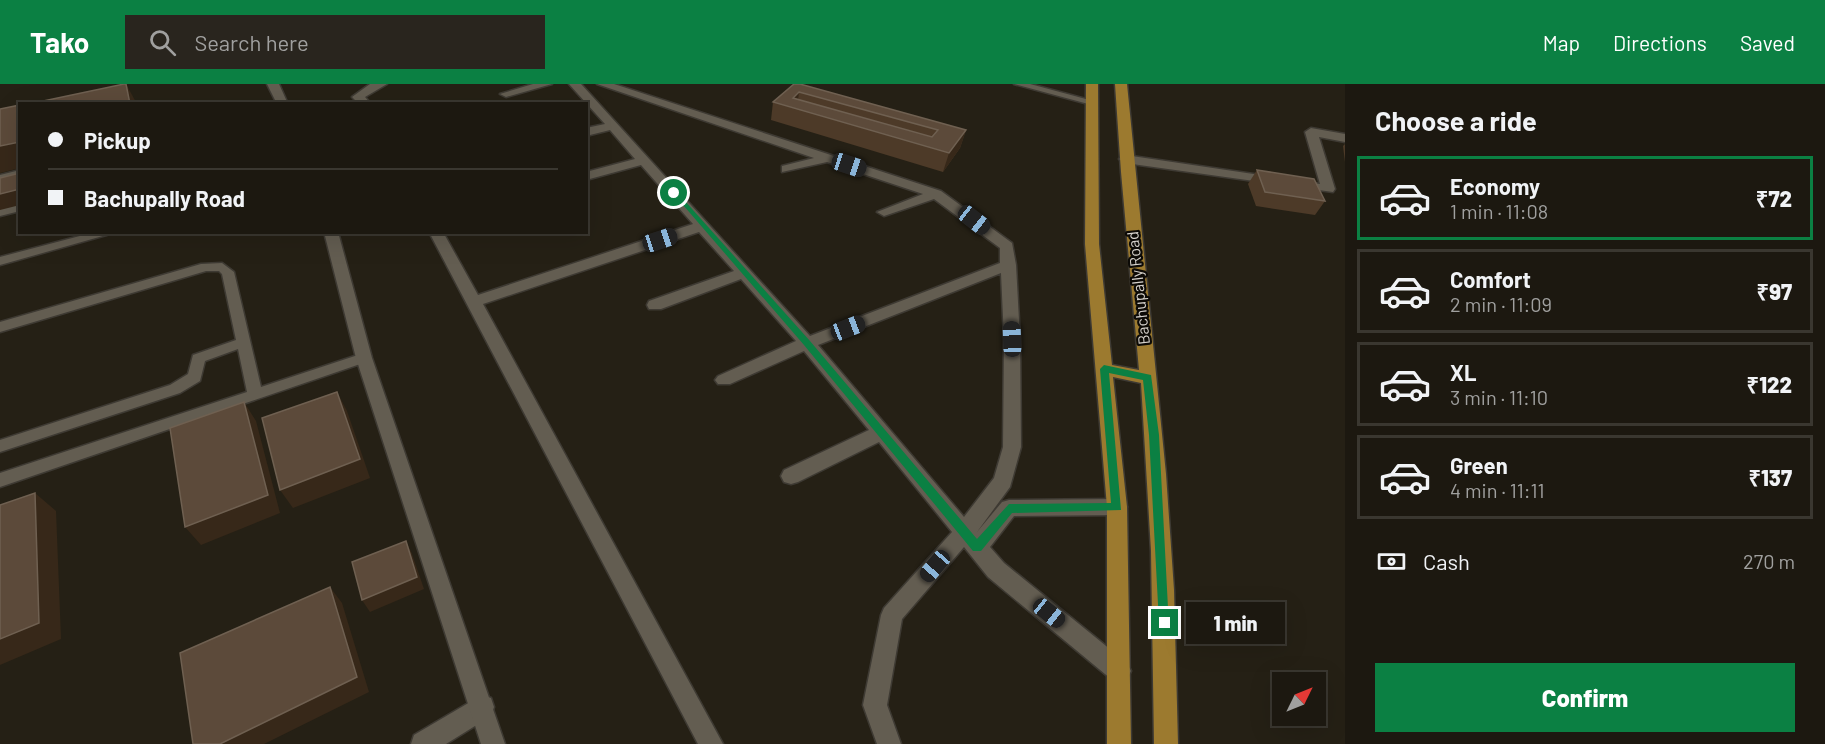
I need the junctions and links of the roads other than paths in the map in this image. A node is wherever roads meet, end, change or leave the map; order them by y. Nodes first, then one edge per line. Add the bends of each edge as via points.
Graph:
1 (273, 84) edge
2 (381, 84) edge
3 (546, 84) edge
4 (575, 84) edge
5 (603, 84) edge
6 (1019, 84) edge
7 (1121, 84) edge
8 (1092, 93) edge
9 (506, 94) dead end
10 (282, 102) edge
11 (364, 102) edge
12 (613, 126) junction
13 (588, 132) edge
14 (1345, 138) edge
15 (827, 158) junction
16 (1125, 159) junction
17 (645, 160) junction
18 (787, 169) dead end
19 (18, 174) edge
20 (588, 175) edge
21 (0, 178) edge
22 (936, 194) junction
23 (18, 208) edge
24 (884, 212) dead end
25 (0, 213) edge
26 (702, 226) junction
27 (103, 234) edge
28 (332, 234) edge
29 (437, 234) edge
30 (0, 261) edge
31 (1009, 265) junction
32 (744, 272) junction
33 (472, 302) junction
34 (655, 306) dead end
35 (0, 327) edge
36 (243, 343) junction
37 (807, 343) junction
38 (364, 358) junction
39 (1104, 369) junction
40 (1148, 378) junction
41 (724, 380) dead end
42 (255, 395) junction
43 (881, 433) junction
44 (0, 446) edge
45 (791, 476) dead end
46 (0, 480) edge
47 (1117, 507) junction
48 (970, 540) junction
49 (1119, 671) junction
50 (482, 707) junction
51 (423, 744) edge
52 (493, 744) edge
53 (711, 744) edge
54 (889, 744) edge
55 (1119, 744) edge
56 (1166, 744) edge

1 - 10 street
2 - 11 street via 358,97
3 - 9 street
4 - 12 street
5 - 15 street
6 - 8 lane
7 - 16 main road, Bachupally Road
8 - 39 main road via 1092,244
12 - 13 street
12 - 17 street
14 - 16 street via 1311,132 1328,189
15 - 18 street
15 - 22 street
16 - 40 main road, Bachupally Road
17 - 20 street
17 - 26 street
19 - 21 lane
22 - 24 street
22 - 31 street via 1007,246
23 - 25 lane
26 - 32 street
26 - 33 street
27 - 30 lane
28 - 38 street
29 - 33 street
31 - 37 street
31 - 48 street via 1012,447 1003,481
32 - 34 street
32 - 37 street
33 - 53 street
35 - 36 lane via 214,266 228,272
36 - 42 lane
36 - 44 lane via 198,358 195,376 175,389
37 - 41 street
37 - 43 street
38 - 42 lane
38 - 50 street
39 - 40 main road
39 - 47 main road
40 - 56 main road, Bachupally Road via 1165,635
42 - 46 lane
43 - 45 street
43 - 48 street
47 - 48 street via 1009,508
47 - 49 main road
48 - 49 street via 996,570
48 - 54 street via 892,615 875,705
49 - 55 main road
50 - 51 street
50 - 52 street

